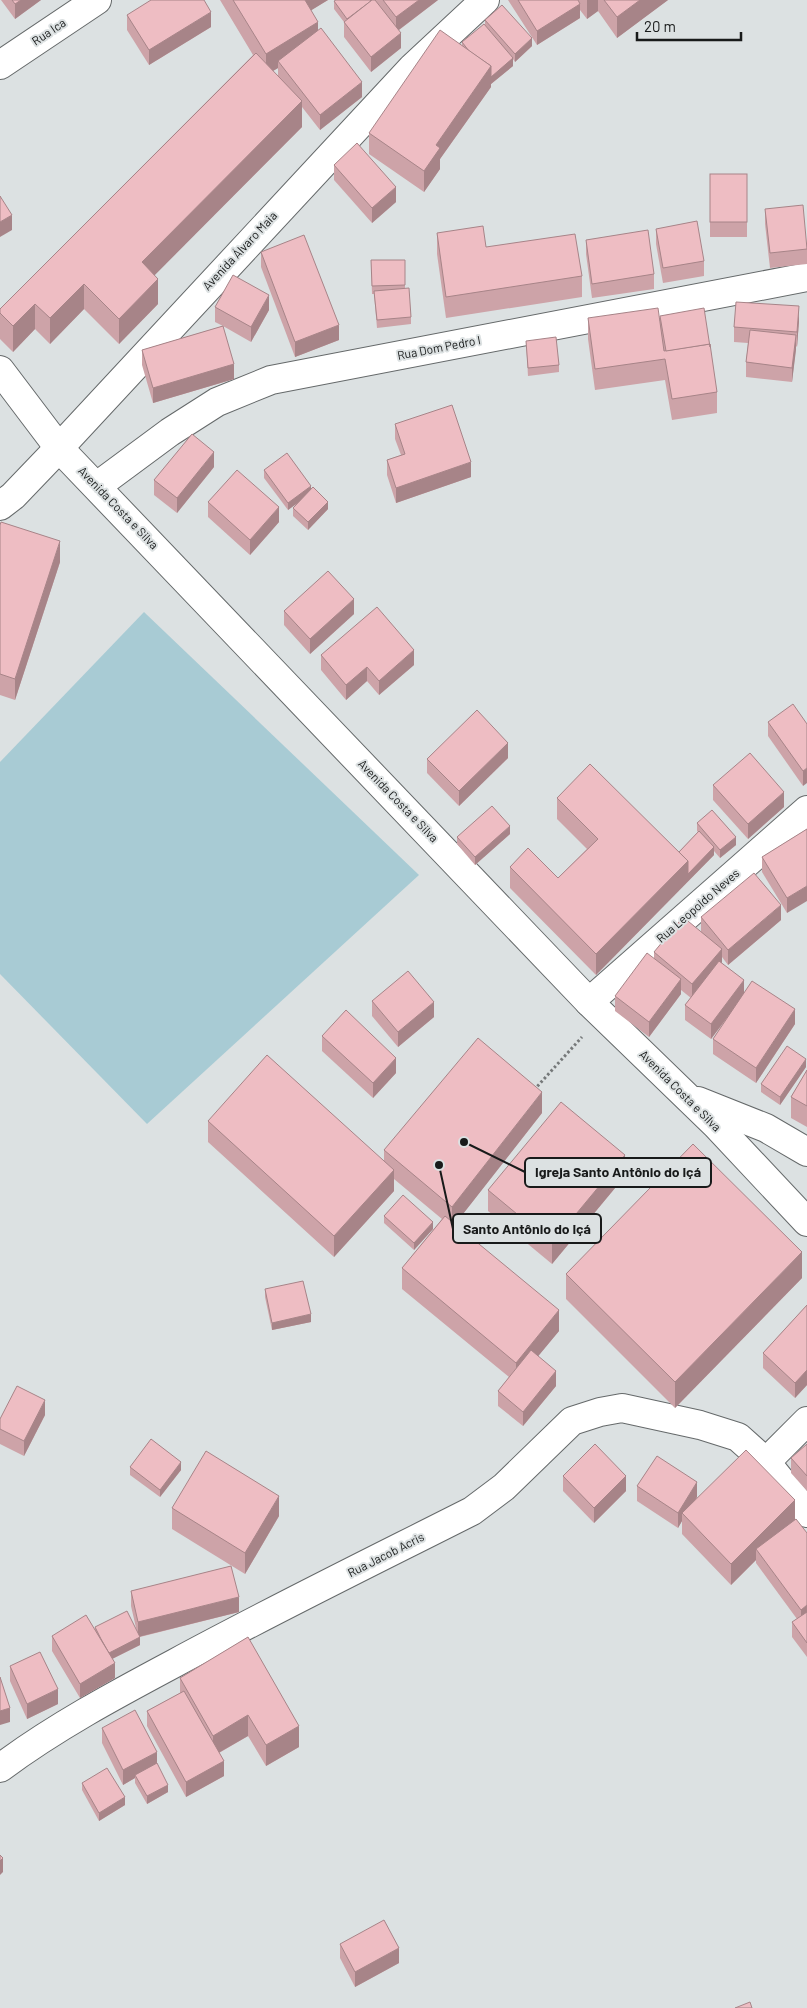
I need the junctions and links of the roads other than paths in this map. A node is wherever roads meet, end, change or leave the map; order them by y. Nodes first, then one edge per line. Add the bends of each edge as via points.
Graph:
1 (97, 0) edge
2 (484, 0) edge
3 (0, 64) edge
4 (807, 277) edge
5 (0, 370) edge
6 (59, 448) junction
7 (97, 486) junction
8 (0, 506) edge
9 (807, 810) edge
10 (596, 1008) junction
11 (688, 1097) junction
12 (807, 1152) edge
13 (807, 1222) edge
14 (807, 1421) edge
15 (766, 1462) junction
16 (807, 1513) edge
17 (0, 1768) edge

1 - 3 street, Rua Ica
2 - 6 street, Avenida Álvaro Maia via 412,68
4 - 7 street, Rua Dom Pedro I via 271,380 217,402
5 - 6 street, Avenida Costa e Silva
6 - 7 street, Avenida Costa e Silva
6 - 8 street, Avenida Álvaro Maia
7 - 10 street, Avenida Costa e Silva
9 - 10 street, Rua Leopoldo Neves
10 - 11 street, Avenida Costa e Silva
11 - 12 street via 766,1128
11 - 13 street, Avenida Costa e Silva
14 - 15 street
15 - 16 street, Rua Jacob Acris
15 - 17 street, Rua Jacob Acris via 738,1437 700,1424 622,1408 572,1421 504,1488 472,1511 258,1618 113,1696 34,1742

